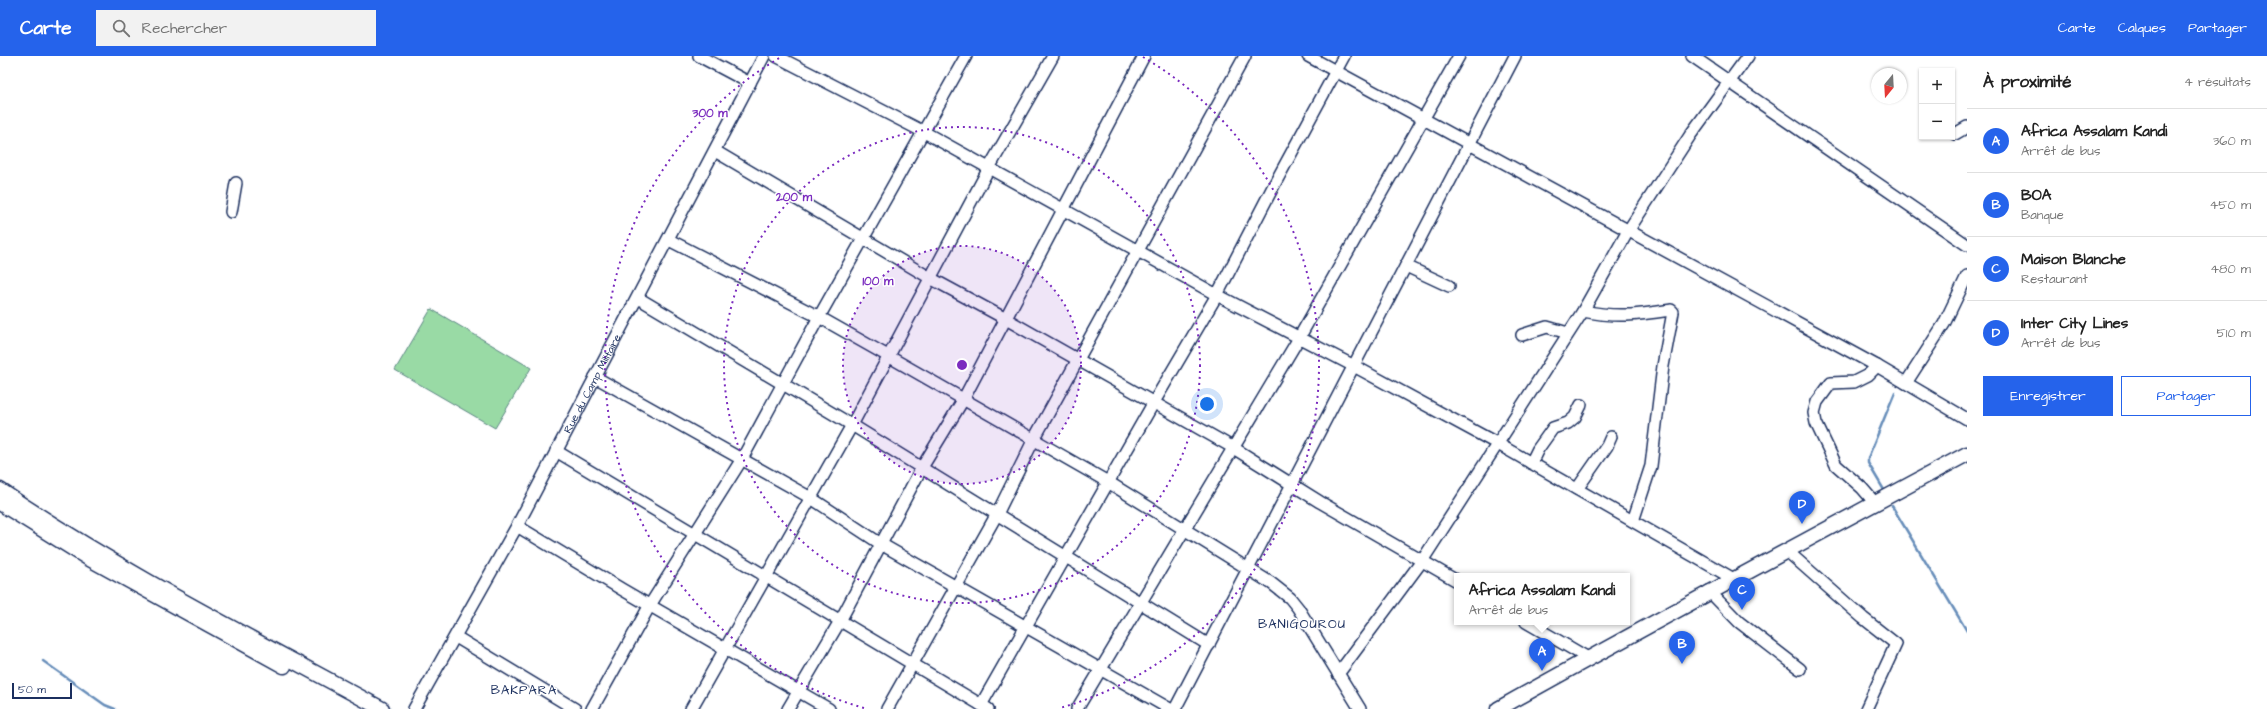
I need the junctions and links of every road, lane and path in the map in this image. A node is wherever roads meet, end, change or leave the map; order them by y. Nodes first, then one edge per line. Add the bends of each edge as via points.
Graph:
1 (699, 56) edge
2 (764, 56) edge
3 (776, 56) edge
4 (966, 56) edge
5 (1053, 56) edge
6 (1144, 56) edge
7 (1245, 56) edge
8 (1308, 56) edge
9 (1344, 56) edge
10 (1459, 56) edge
11 (1515, 56) edge
12 (1692, 56) edge
13 (1748, 56) edge
14 (1335, 71) junction
15 (1729, 81) junction
16 (750, 83) junction
17 (1422, 119) junction
18 (1967, 127) edge
19 (924, 132) junction
20 (1955, 134) dead end
21 (1468, 144) junction
22 (714, 151) junction
23 (989, 168) junction
24 (236, 183) dead end
25 (1063, 210) junction
26 (231, 212) dead end
27 (1628, 231) junction
28 (863, 238) junction
29 (669, 240) junction
30 (1967, 246) edge
31 (1138, 251) junction
32 (1406, 266) junction
33 (1967, 276) edge
34 (932, 279) junction
35 (1449, 286) dead end
36 (1218, 295) junction
37 (638, 298) junction
38 (1583, 311) junction
39 (819, 317) junction
40 (1006, 318) junction
41 (1568, 333) junction
42 (1522, 335) dead end
43 (1299, 338) junction
44 (888, 356) junction
45 (1079, 360) junction
46 (1354, 366) junction
47 (1877, 366) junction
48 (595, 377) junction
49 (1906, 383) junction
50 (781, 385) junction
51 (963, 400) junction
52 (1154, 402) junction
53 (1581, 405) dead end
54 (1967, 419) edge
55 (852, 425) junction
56 (1611, 437) dead end
57 (1033, 441) junction
58 (1498, 444) junction
59 (1232, 447) junction
60 (556, 451) junction
61 (1967, 454) edge
62 (742, 459) junction
63 (1531, 463) junction
64 (921, 469) junction
65 (1108, 482) junction
66 (1291, 484) junction
67 (1577, 489) junction
68 (0, 490) edge
69 (811, 498) junction
70 (0, 503) edge
71 (1875, 503) junction
72 (997, 514) junction
73 (1633, 522) junction
74 (518, 526) junction
75 (1183, 528) junction
76 (696, 535) junction
77 (881, 544) junction
78 (1787, 551) junction
79 (1067, 557) junction
80 (1422, 561) junction
81 (1249, 569) junction
82 (767, 578) junction
83 (1732, 578) junction
84 (1454, 579) edge
85 (955, 586) junction
86 (1709, 591) junction
87 (1141, 603) junction
88 (650, 605) junction
89 (840, 621) junction
90 (1531, 625) edge
91 (1027, 627) junction
92 (456, 637) junction
93 (1209, 645) junction
94 (726, 649) junction
95 (1588, 658) junction
96 (913, 665) junction
97 (1800, 669) dead end
98 (1101, 670) junction
99 (1338, 674) junction
100 (799, 691) junction
101 (984, 707) edge
102 (362, 709) edge
103 (382, 709) edge
104 (414, 709) edge
105 (575, 709) edge
106 (592, 709) edge
107 (692, 709) edge
108 (788, 709) edge
109 (829, 709) edge
110 (886, 709) edge
111 (1077, 709) edge
112 (1170, 709) edge
113 (1175, 709) edge
114 (1360, 709) edge
115 (1498, 709) edge
116 (1866, 709) edge

1 - 16 street
2 - 16 street, Rue du Camp Militaire
3 - 19 street
4 - 19 street
5 - 23 street
6 - 25 street
7 - 31 street via 1202,130
8 - 14 street
9 - 14 street
10 - 17 street
11 - 21 street
12 - 15 street
13 - 15 street
14 - 17 street
14 - 36 street
15 - 27 street
15 - 30 street
16 - 22 street, Rue du Camp Militaire
17 - 21 street
17 - 43 street
18 - 20 street
19 - 23 street
19 - 28 street
21 - 27 street
21 - 32 street
22 - 28 street
22 - 29 street, Rue du Camp Militaire
23 - 25 street
23 - 34 street
24 - 26 street
25 - 31 street
25 - 40 street
27 - 38 street
27 - 47 street
28 - 34 street
28 - 39 street
29 - 37 street, Rue du Camp Militaire
29 - 39 street
31 - 36 street
31 - 45 street
32 - 35 street
32 - 46 street
33 - 49 street via 1944,324
34 - 40 street
34 - 44 street
36 - 43 street
36 - 52 street
37 - 48 street, Rue du Camp Militaire
37 - 50 street
38 - 41 street
38 - 73 street via 1607,316 1671,310 1673,312 1663,366 1651,466
39 - 44 street
39 - 50 street
40 - 45 street
40 - 51 street
41 - 42 street via 1547,327
41 - 58 street
43 - 46 street
43 - 59 street
44 - 51 street
44 - 55 street
45 - 52 street
45 - 57 street
46 - 58 street
46 - 66 street
47 - 49 street
47 - 71 street via 1868,375 1854,382 1831,383 1820,395 1814,413 1833,461
48 - 60 street, Rue du Camp Militaire
48 - 62 street
49 - 54 street
50 - 55 street
50 - 62 street
51 - 57 street
51 - 64 street
52 - 59 street
52 - 65 street
53 - 63 street via 1568,423 1553,428
55 - 64 street
55 - 69 street
56 - 67 street
57 - 65 street
57 - 72 street
58 - 63 street
58 - 80 street
59 - 66 street
59 - 75 street
60 - 74 street, Rue du Camp Militaire
60 - 76 street
61 - 71 main road
62 - 69 street
62 - 76 street
63 - 67 street
64 - 72 street
64 - 77 street
65 - 75 street
65 - 79 street
66 - 80 street
66 - 81 street
67 - 73 street
68 - 103 main road via 131,570
69 - 77 street
69 - 82 street
70 - 102 main road via 88,558
71 - 78 main road
72 - 79 street
72 - 85 street
73 - 83 street
74 - 88 street
74 - 92 street, Rue du Camp Militaire
75 - 81 street
75 - 87 street
76 - 82 street
76 - 88 street
77 - 85 street
77 - 89 street
78 - 83 main road
78 - 116 street via 1896,644
79 - 87 street
79 - 91 street
80 - 84 street
80 - 99 street
81 - 93 street
81 - 99 street via 1290,598
82 - 89 street
82 - 94 street
83 - 86 main road
85 - 91 street
85 - 96 street
86 - 95 main road
86 - 97 street via 1739,622
87 - 93 street
87 - 98 street
88 - 94 street
88 - 106 street
89 - 96 street
89 - 100 street
90 - 95 street
91 - 98 street
91 - 101 street
92 - 104 street, Rue du Camp Militaire
92 - 105 street
93 - 113 street
94 - 100 street
94 - 107 street
95 - 115 main road
96 - 101 street
96 - 110 street
98 - 111 street
98 - 112 street
99 - 114 street
100 - 108 street
100 - 109 street

